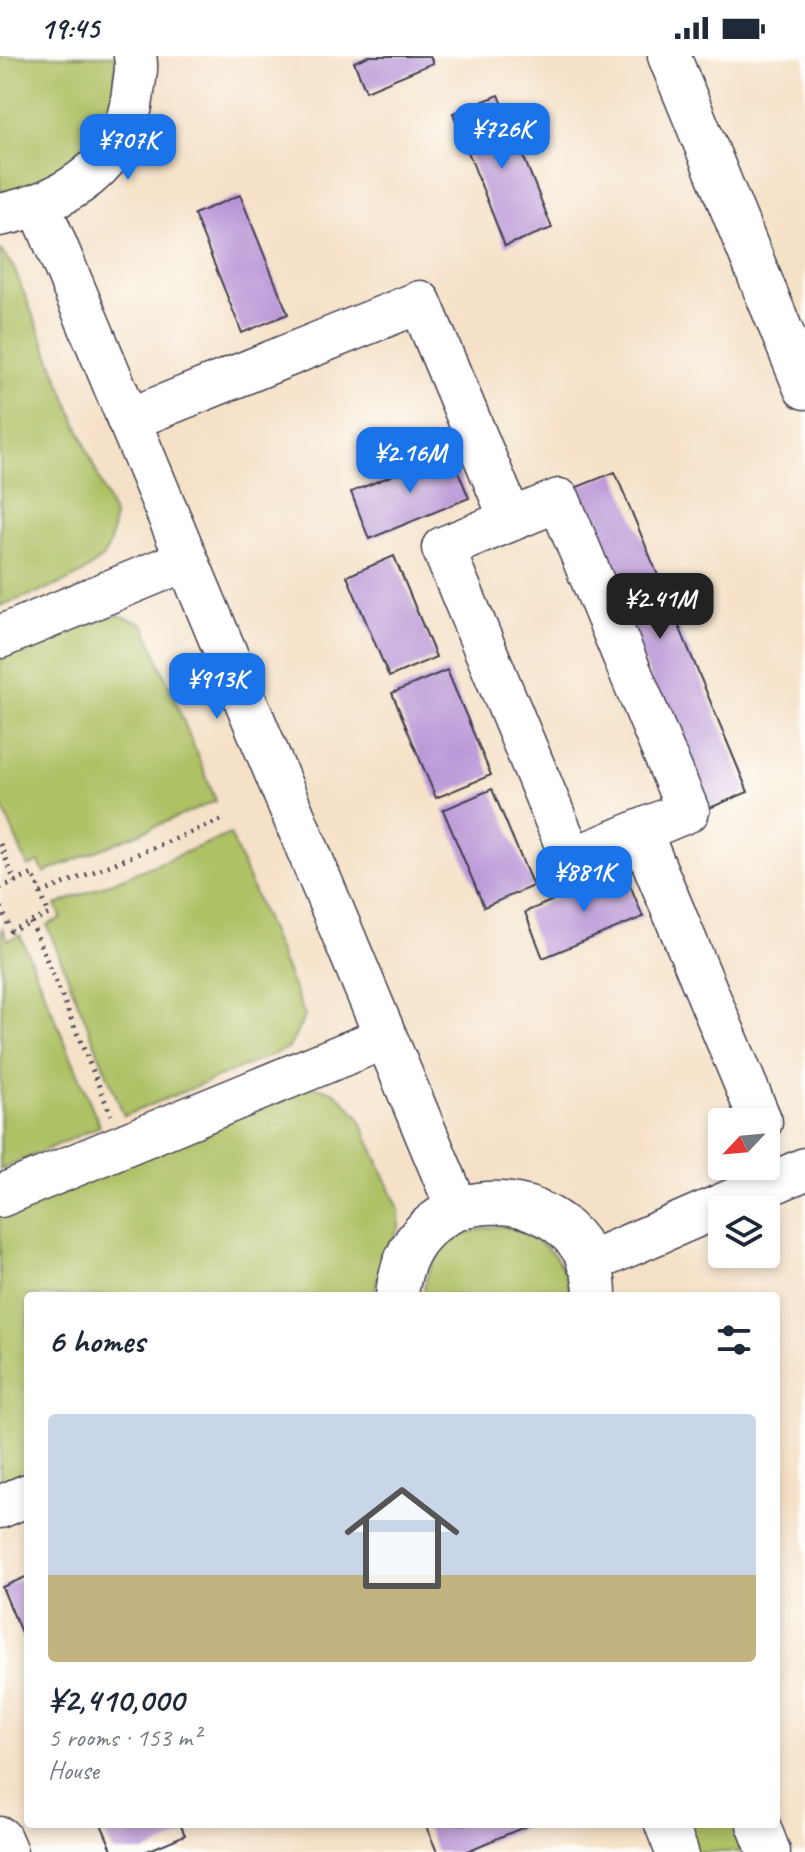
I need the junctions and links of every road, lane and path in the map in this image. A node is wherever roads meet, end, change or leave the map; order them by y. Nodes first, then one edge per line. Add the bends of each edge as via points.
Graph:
1 (135, 56) edge
2 (669, 56) edge
3 (20, 211) edge
4 (805, 388) edge
5 (128, 420) junction
6 (511, 520) junction
7 (186, 560) junction
8 (0, 637) edge
9 (224, 819) dead end
10 (640, 831) junction
11 (0, 844) edge
12 (15, 882) junction
13 (0, 888) edge
14 (41, 893) junction
15 (1, 909) edge
16 (31, 922) junction
17 (384, 1038) junction
18 (755, 1108) edge
19 (123, 1146) junction
20 (780, 1154) edge
21 (794, 1173) edge
22 (0, 1196) edge
23 (457, 1208) junction
24 (591, 1279) edge
25 (397, 1292) edge
26 (24, 1497) edge
27 (0, 1507) edge
28 (668, 1828) edge
29 (760, 1828) edge
30 (0, 1838) edge
31 (6, 1852) edge
32 (677, 1852) edge
33 (769, 1852) edge

1 - 3 street via 131,108 112,151 80,185
2 - 4 street
3 - 5 street
5 - 6 street via 420,302
5 - 7 street
6 - 10 street via 559,500 571,528 688,811
6 - 10 street via 443,548 572,859
7 - 8 street
7 - 17 street
9 - 14 path
10 - 18 street
11 - 12 path
12 - 13 path
12 - 14 path via 33,874
14 - 16 path via 49,914
15 - 16 path via 11,931
16 - 19 path
17 - 19 street
17 - 23 street
19 - 22 street
20 - 21 street
21 - 24 street
23 - 24 street via 487,1201 518,1204 547,1216 571,1236
23 - 25 street via 410,1248
26 - 27 street
28 - 32 street
29 - 33 street
30 - 31 street

